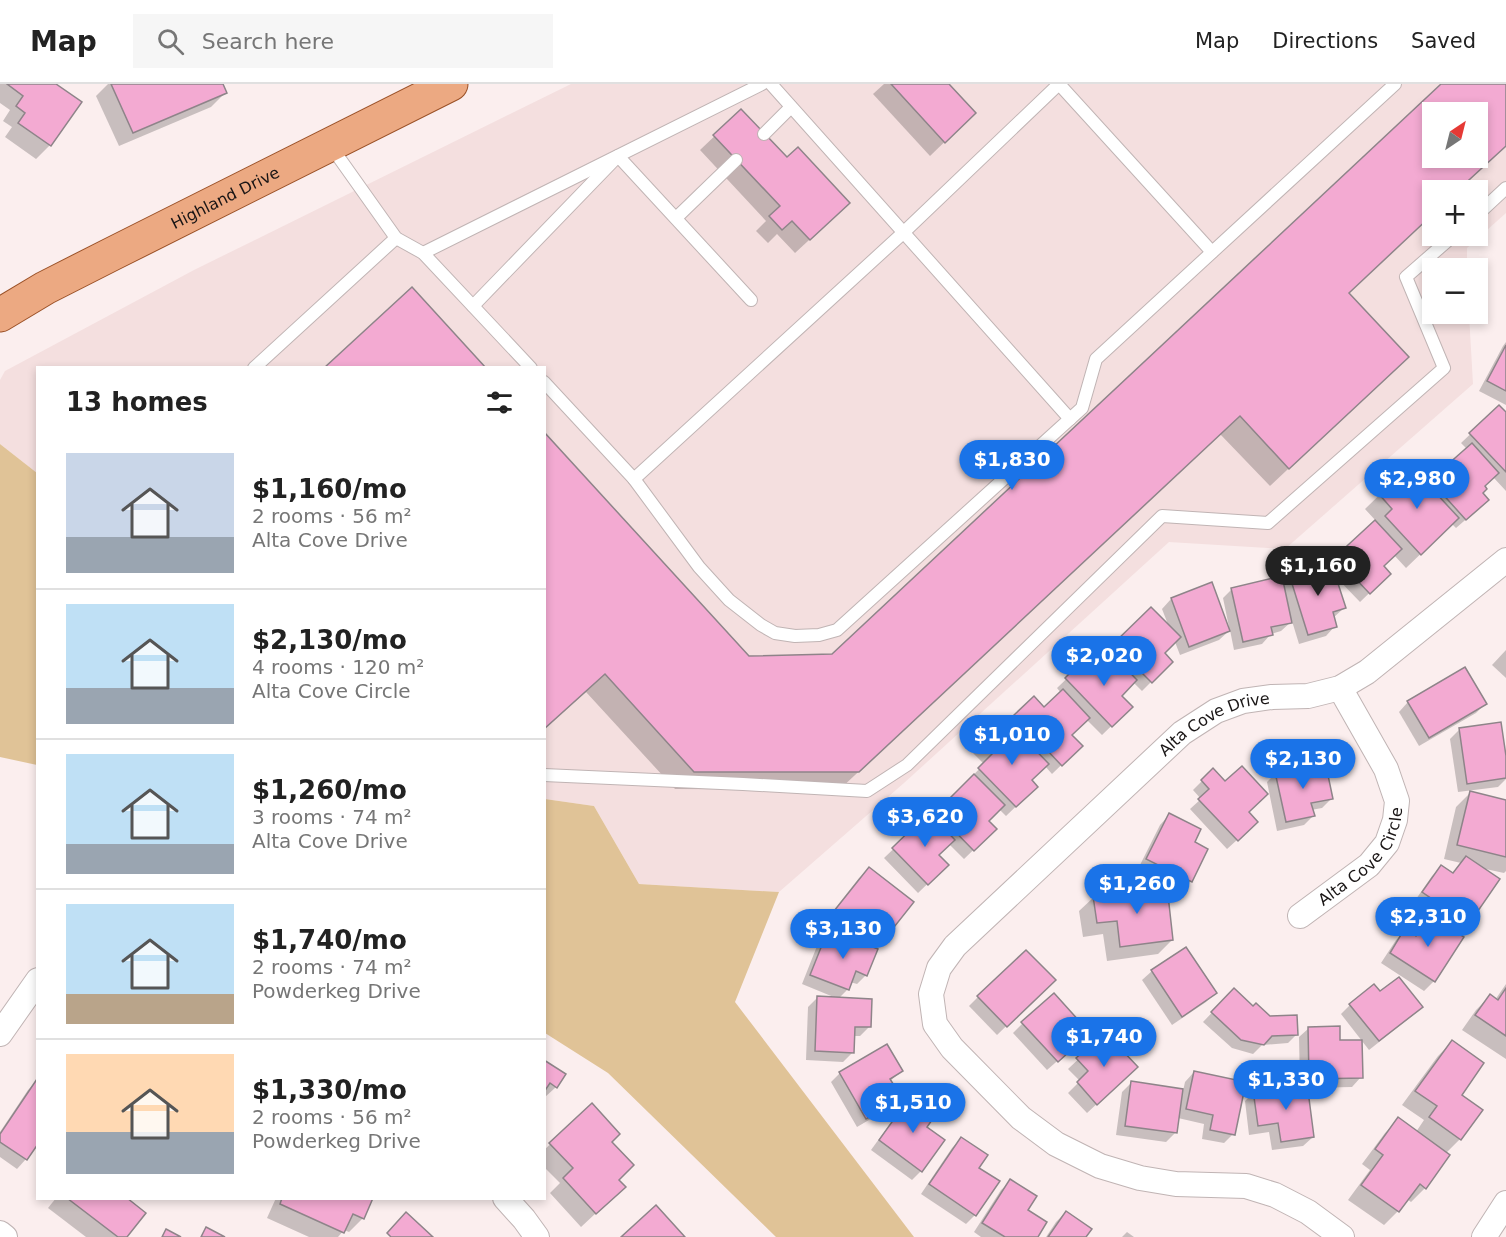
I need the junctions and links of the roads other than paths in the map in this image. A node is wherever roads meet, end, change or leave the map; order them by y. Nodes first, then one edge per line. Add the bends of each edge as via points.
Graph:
1 (451, 84) edge
2 (762, 84) edge
3 (771, 84) edge
4 (1059, 84) edge
5 (1395, 84) edge
6 (791, 107) junction
7 (764, 134) dead end
8 (330, 144) junction
9 (618, 156) junction
10 (736, 160) dead end
11 (1506, 189) edge
12 (1488, 205) edge
13 (676, 218) junction
14 (903, 233) junction
15 (396, 238) junction
16 (1442, 246) edge
17 (1212, 252) junction
18 (423, 253) junction
19 (751, 300) dead end
20 (473, 306) junction
21 (0, 315) edge
22 (256, 366) edge
23 (529, 366) edge
24 (546, 384) edge
25 (1070, 419) junction
26 (634, 479) junction
27 (1506, 560) edge
28 (1340, 688) junction
29 (546, 775) edge
30 (1300, 916) dead end
31 (36, 983) edge
32 (0, 1034) edge
33 (508, 1200) edge
34 (1506, 1203) edge
35 (0, 1233) edge
36 (5, 1237) edge
37 (537, 1237) edge
38 (1342, 1237) edge
39 (1484, 1237) edge

1 - 8 main road, Highland Drive
2 - 9 lane
3 - 6 lane
4 - 14 lane
4 - 17 lane
5 - 17 lane
6 - 7 lane
6 - 14 lane
8 - 15 lane
8 - 21 main road, Highland Drive via 45,288
9 - 13 lane
9 - 18 lane
9 - 20 lane
10 - 13 lane
11 - 12 lane
13 - 19 lane
14 - 25 lane
14 - 26 lane
15 - 18 lane
15 - 22 lane
16 - 29 lane via 1406,277 1444,368 1268,523 1162,516 907,765 867,791
17 - 25 lane via 1096,359 1082,408
18 - 20 lane
20 - 23 lane
24 - 26 lane
25 - 26 lane via 837,630 819,635 775,633 729,600 699,567
27 - 28 street, Alta Cove Drive via 1367,672
28 - 30 street, Alta Cove Circle via 1386,769 1397,801 1395,820 1387,843 1369,865
28 - 38 street, Alta Cove Drive via 1308,696 1243,701 1216,711 1182,733 955,946 939,968 931,994 935,1024 952,1048 1021,1118 1056,1144 1100,1166 1140,1178 1176,1184 1246,1186 1275,1194
31 - 32 street
33 - 37 street
34 - 39 street
35 - 36 street

